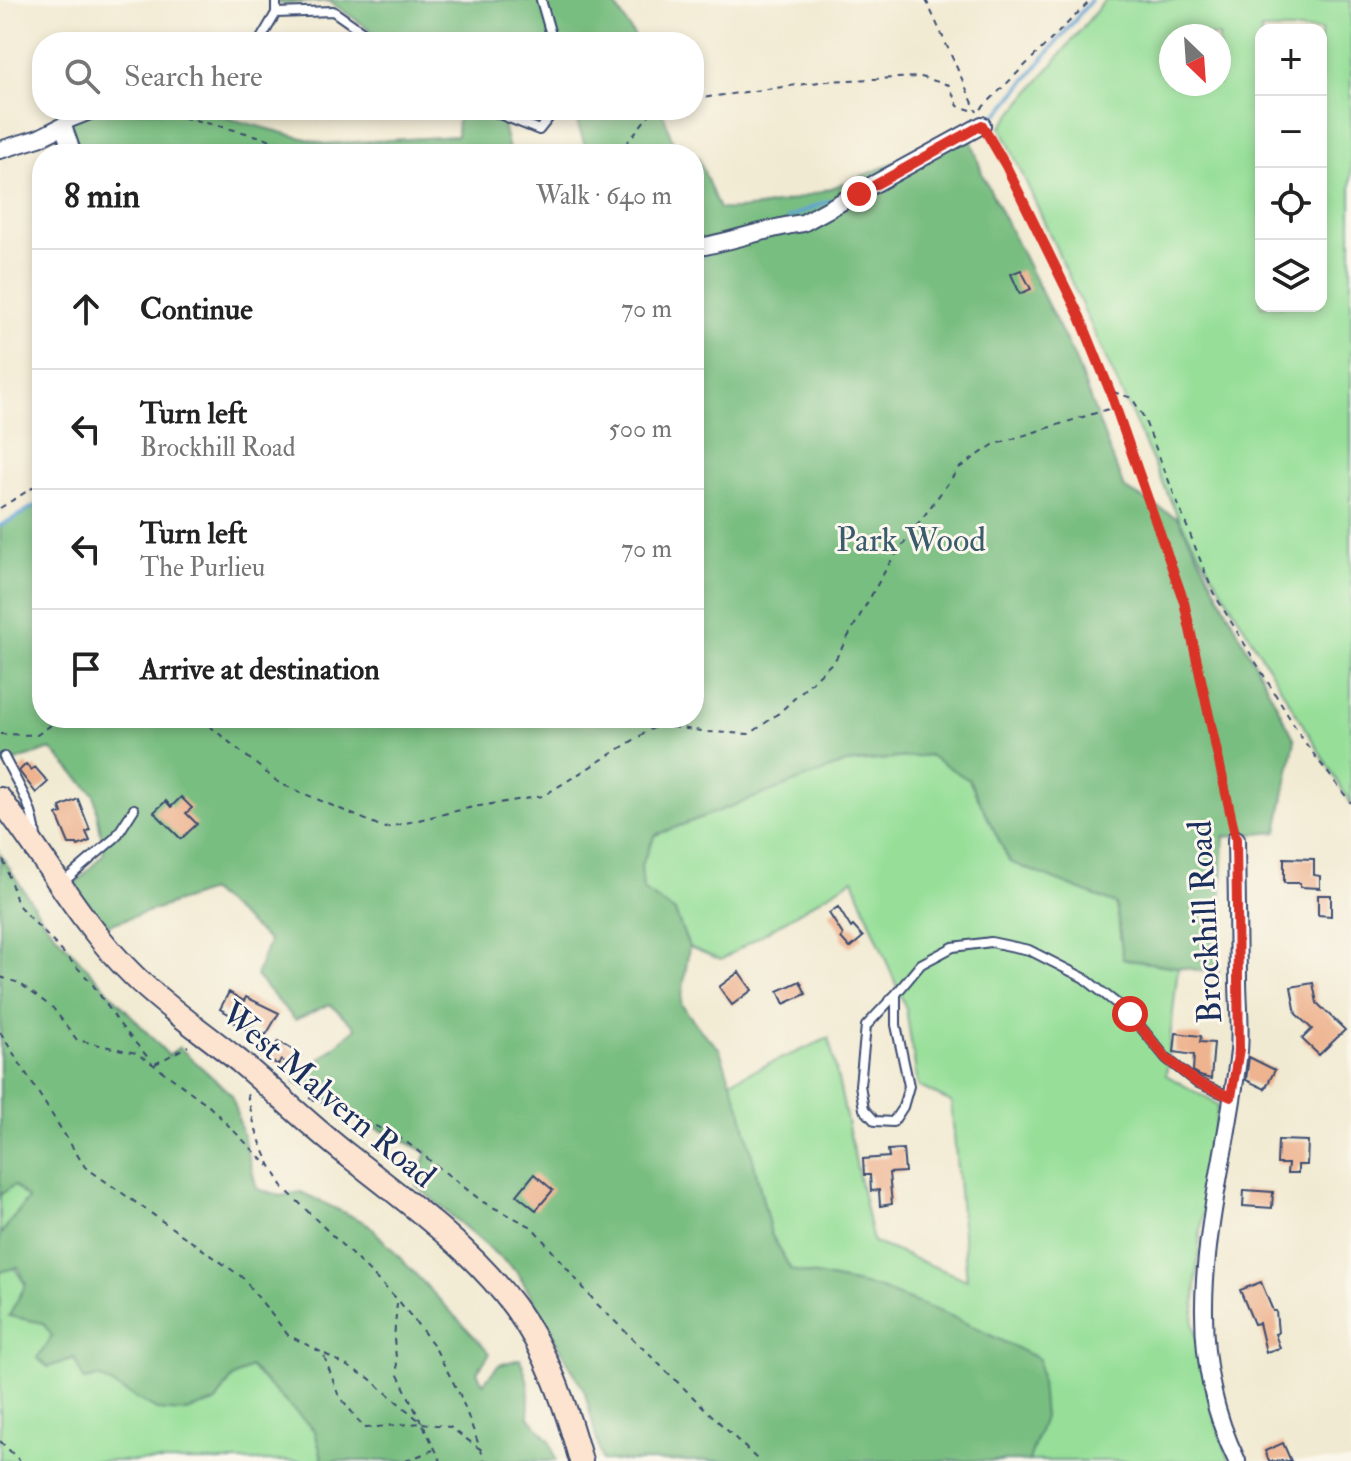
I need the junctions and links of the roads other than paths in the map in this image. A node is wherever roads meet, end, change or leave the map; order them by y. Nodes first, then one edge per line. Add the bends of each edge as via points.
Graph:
1 (276, 0) edge
2 (541, 0) edge
3 (276, 13) junction
4 (265, 32) edge
5 (363, 32) edge
6 (550, 32) edge
7 (980, 119) road end
8 (83, 120) edge
9 (514, 120) edge
10 (547, 120) edge
11 (63, 126) junction
12 (69, 144) edge
13 (0, 150) edge
14 (704, 246) edge
15 (4, 757) dead end
16 (0, 799) edge
17 (134, 809) dead end
18 (1236, 839) road end
19 (37, 848) junction
20 (61, 885) junction
21 (896, 994) junction
22 (1231, 1097) junction
23 (581, 1461) edge
24 (1237, 1461) edge

1 - 3 lane
2 - 6 lane
3 - 4 lane
3 - 5 lane via 333,11
7 - 14 street via 803,223
8 - 11 lane
9 - 10 lane via 539,130
11 - 12 street
11 - 13 street
15 - 19 lane via 33,816
16 - 19 main road, West Malvern Road
17 - 20 lane via 116,837
18 - 22 street, Brockhill Road via 1239,1049
19 - 20 main road, West Malvern Road
20 - 23 main road, West Malvern Road via 111,952 157,997 416,1210 501,1290 545,1359
21 - 21 lane via 896,1025 909,1086 893,1122 875,1121 864,1109 860,1085 866,1026
21 - 22 lane via 921,964 953,947 991,942 1029,950 1084,978 1130,1014 1166,1058 1196,1082
22 - 24 street, Brockhill Road via 1203,1291 1209,1381

